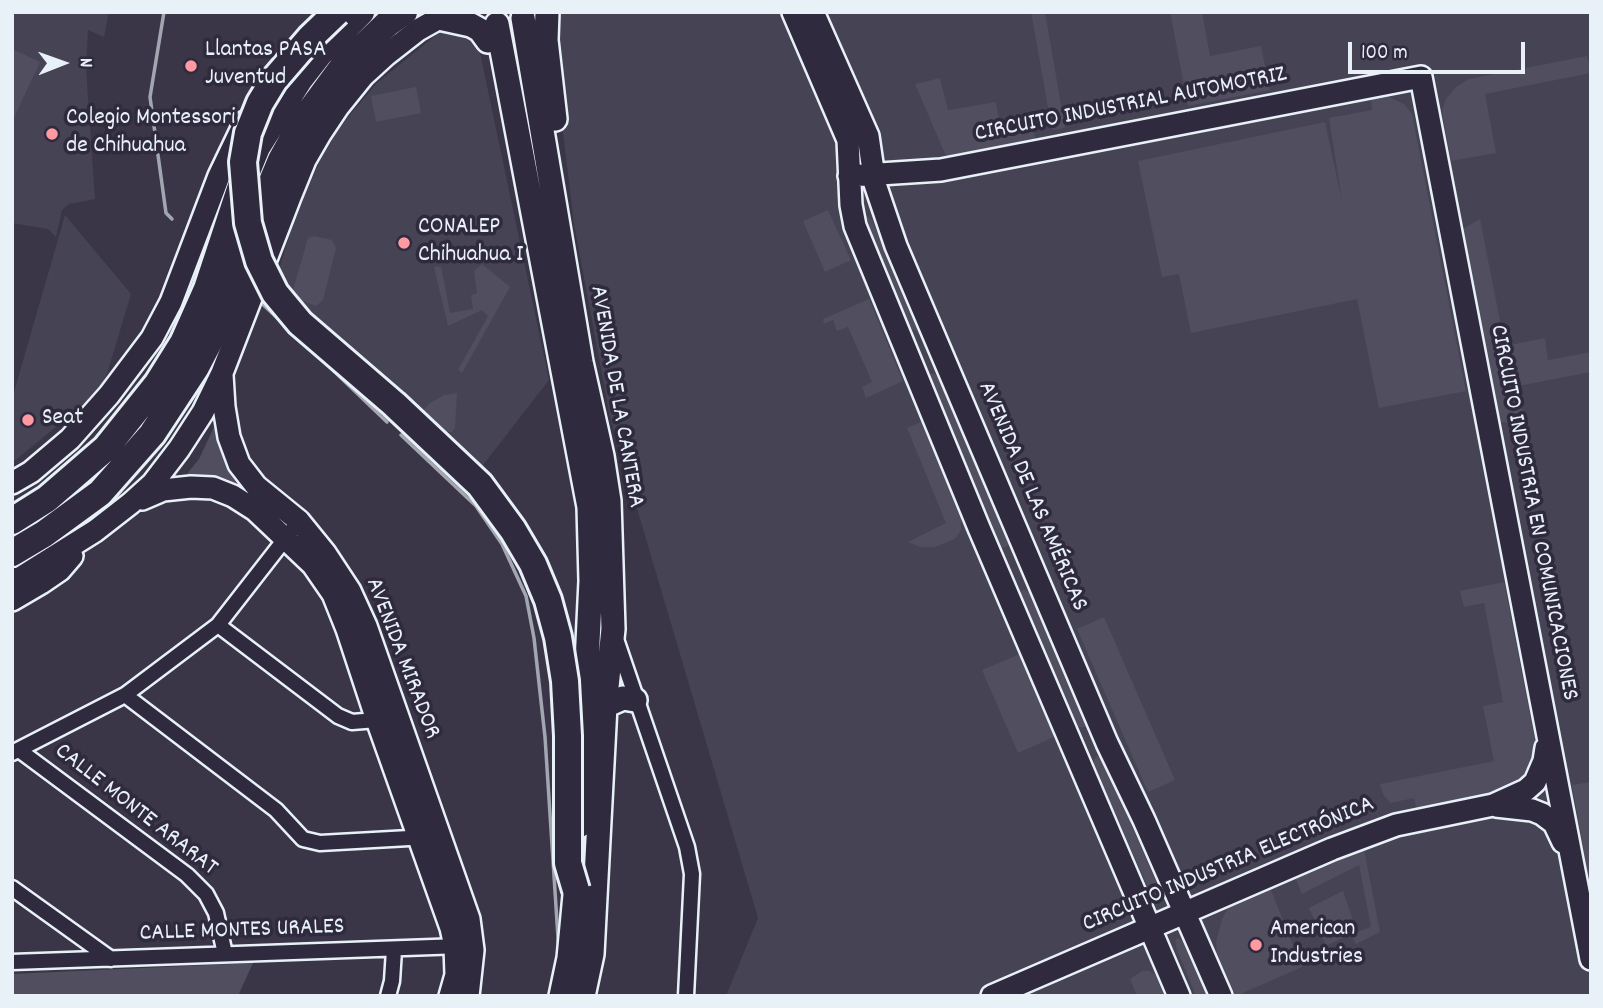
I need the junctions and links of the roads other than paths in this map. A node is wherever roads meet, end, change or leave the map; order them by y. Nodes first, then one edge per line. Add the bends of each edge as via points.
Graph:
1 (327, 12) edge
2 (337, 12) edge
3 (362, 12) edge
4 (404, 12) edge
5 (547, 12) edge
6 (793, 12) edge
7 (813, 12) edge
8 (445, 14) edge
9 (523, 18) dead end
10 (489, 26) edge
11 (1421, 77) joint
12 (873, 173) junction
13 (849, 176) junction
14 (937, 343) junction
15 (909, 356) junction
16 (582, 362) junction
17 (222, 373) junction
18 (12, 483) edge
19 (131, 503) junction
20 (12, 521) edge
21 (299, 522) junction
22 (287, 540) junction
23 (12, 553) edge
24 (13, 586) edge
25 (218, 625) junction
26 (613, 629) junction
27 (125, 695) junction
28 (635, 700) junction
29 (605, 706) junction
30 (387, 717) junction
31 (1548, 736) junction
32 (15, 751) edge
33 (1493, 805) junction
34 (429, 837) junction
35 (1573, 867) junction
36 (12, 888) edge
37 (576, 890) junction
38 (1185, 912) junction
39 (1150, 928) junction
40 (464, 946) junction
41 (394, 950) junction
42 (225, 954) junction
43 (111, 959) junction
44 (1591, 959) edge
45 (12, 962) edge
46 (388, 996) edge
47 (450, 996) edge
48 (468, 996) edge
49 (561, 996) edge
50 (583, 996) edge
51 (686, 996) edge
52 (992, 996) edge
53 (1179, 996) edge
54 (1221, 996) edge

1 - 18 main road via 287,55 255,102 152,338 70,439
2 - 37 highway, bridge via 274,79 260,103 248,132 243,162 248,223 275,293 480,485 533,564 548,600 565,681 568,863
3 - 20 highway via 299,80 257,147 207,289 183,343 158,383 106,448 47,499
4 - 23 highway via 344,65 302,122 263,203 216,330 152,434 100,493
5 - 16 main road via 548,60 581,321
6 - 13 main road via 843,125
7 - 12 main road, AVENIDA DE LAS AMÉRICAS via 867,136
8 - 10 main road via 480,30
8 - 17 main road via 363,76 320,134 290,197
9 - 16 main road, AVENIDA DE LA CANTERA
10 - 37 main road, AVENIDA DE LA CANTERA via 552,352 570,400 589,507 589,632
11 - 12 main road, CIRCUITO INDUSTRIAL AUTOMOTRIZ via 941,170
11 - 31 main road, CIRCUITO INDUSTRIA EN COMUNICACIONES
12 - 13 main road, CIRCUITO INDUSTRIAL AUTOMOTRIZ
12 - 14 main road, AVENIDA DE LAS AMÉRICAS via 884,215
13 - 15 main road via 855,226
14 - 15 main road
14 - 38 main road, AVENIDA DE LAS AMÉRICAS via 1107,743
15 - 39 main road
16 - 26 main road, AVENIDA DE LA CANTERA via 609,501
17 - 19 main road via 179,449
17 - 21 main road, AVENIDA MIRADOR via 229,437 239,464 256,486
19 - 22 main road, AVENIDA MIRADOR via 163,490 213,488 255,510
19 - 24 main road
21 - 22 street
21 - 30 main road, AVENIDA MIRADOR via 325,553 366,626
22 - 25 street
22 - 30 main road, AVENIDA MIRADOR via 313,565 333,594
25 - 27 street
25 - 30 street via 338,716 352,722
26 - 28 street
26 - 29 main road, AVENIDA DE LA CANTERA
27 - 32 street
27 - 34 street via 276,810 303,839 320,843
28 - 29 main road via 623,698
28 - 51 street via 687,847 692,874
29 - 50 main road, AVENIDA DE LA CANTERA via 595,915
30 - 34 main road, AVENIDA MIRADOR
31 - 33 main road, CIRCUITO INDUSTRIA ELECTRÓNICA via 1535,782
31 - 35 main road, CIRCUITO INDUSTRIA EN COMUNICACIONES
32 - 42 street, CALLE MONTE ARARAT via 187,875 206,894 216,913
33 - 35 main road, CIRCUITO INDUSTRIA ELECTRÓNICA via 1542,814 1558,830
33 - 38 main road, CIRCUITO INDUSTRIA ELECTRÓNICA via 1396,825
34 - 40 main road, AVENIDA MIRADOR via 451,928
35 - 44 main road, CIRCUITO INDUSTRIA EN COMUNICACIONES
36 - 43 street
37 - 49 main road, AVENIDA DE LA CANTERA
38 - 39 main road, CIRCUITO INDUSTRIA ELECTRÓNICA
38 - 54 main road, AVENIDA DE LAS AMÉRICAS
39 - 52 main road, CIRCUITO INDUSTRIA ELECTRÓNICA
39 - 53 main road
40 - 41 street, CALLE MONTES URALES
40 - 47 main road, AVENIDA MIRADOR
40 - 48 main road, AVENIDA MIRADOR via 471,984
41 - 42 street, CALLE MONTES URALES
41 - 46 street
42 - 43 street, CALLE MONTES URALES
43 - 45 street, CALLE MONTES URALES

